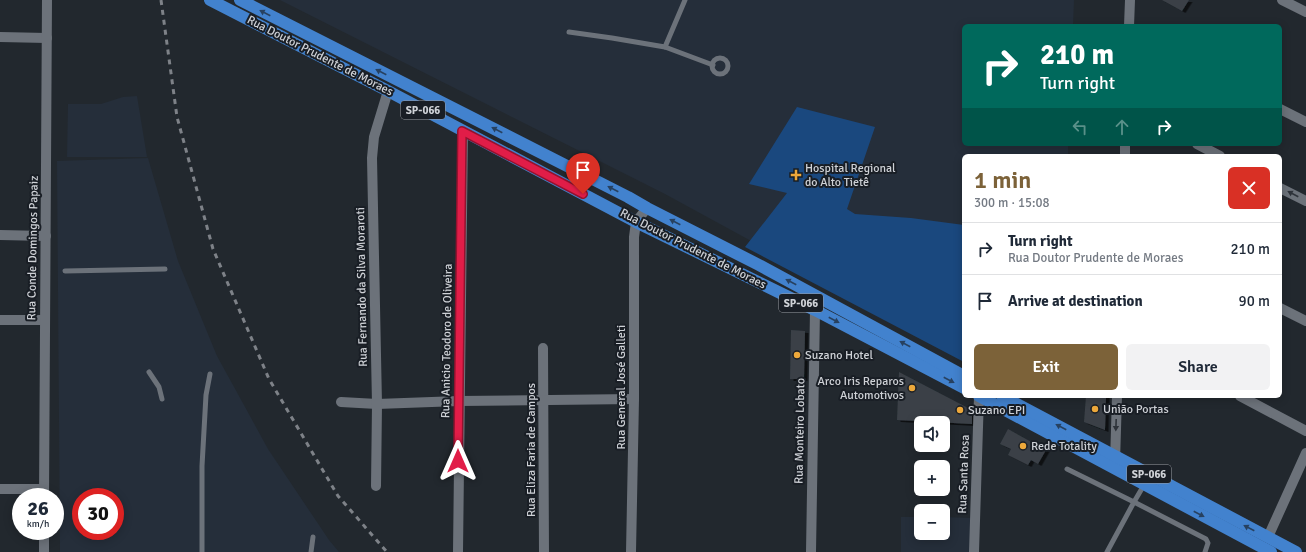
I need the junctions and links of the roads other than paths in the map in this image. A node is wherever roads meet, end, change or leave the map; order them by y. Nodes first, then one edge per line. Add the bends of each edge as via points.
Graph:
1 (47, 0) edge
2 (210, 0) edge
3 (240, 0) edge
4 (685, 0) edge
5 (1130, 0) edge
6 (1282, 0) edge
7 (1306, 12) edge
8 (1129, 24) edge
9 (569, 32) dead end
10 (0, 37) edge
11 (47, 38) junction
12 (665, 47) junction
13 (713, 65) dead end
14 (388, 91) junction
15 (1282, 110) edge
16 (1306, 122) edge
17 (462, 131) junction
18 (1201, 146) edge
19 (1216, 154) edge
20 (1282, 189) edge
21 (1306, 201) edge
22 (647, 208) junction
23 (636, 222) junction
24 (0, 235) edge
25 (46, 236) junction
26 (165, 269) dead end
27 (65, 271) dead end
28 (1282, 309) edge
29 (815, 310) junction
30 (0, 320) edge
31 (45, 320) junction
32 (1306, 321) edge
33 (543, 348) dead end
34 (149, 372) dead end
35 (210, 374) dead end
36 (962, 375) edge
37 (962, 387) edge
38 (979, 398) edge
39 (983, 398) edge
40 (1006, 398) edge
41 (1117, 398) edge
42 (1244, 398) edge
43 (162, 399) dead end
44 (634, 399) junction
45 (543, 400) junction
46 (458, 401) junction
47 (341, 402) dead end
48 (376, 404) junction
49 (1306, 430) edge
50 (1306, 453) edge
51 (1115, 455) junction
52 (1114, 468) junction
53 (1067, 469) dead end
54 (1144, 485) junction
55 (376, 486) dead end
56 (44, 488) edge
57 (0, 489) edge
58 (12, 490) edge
59 (1198, 501) junction
60 (1134, 502) junction
61 (313, 537) dead end
62 (1268, 537) junction
63 (44, 540) edge
64 (44, 552) edge
65 (202, 552) edge
66 (311, 552) edge
67 (458, 552) edge
68 (544, 552) edge
69 (631, 552) edge
70 (811, 552) edge
71 (974, 552) edge
72 (1107, 552) edge
73 (1205, 552) edge
74 (1271, 552) edge
75 (1296, 552) edge

1 - 11 street, Rua Conde Domingos Papaiz
2 - 14 highway, Rua Doutor Prudente de Moraes / SP-066
22 -> 3 highway, Rua Doutor Prudente de Moraes / SP-066
4 - 12 lane
5 - 8 street
6 - 7 street
9 - 12 lane
10 - 11 street
11 - 25 street, Rua Conde Domingos Papaiz
12 - 13 lane
14 - 17 highway, Rua Doutor Prudente de Moraes / SP-066
14 - 48 street, Rua Fernando da Silva Moraroti via 374,137 372,158
15 - 16 street
17 - 23 highway, Rua Doutor Prudente de Moraes / SP-066
17 - 46 street, Rua Anicio Teodoro de Oliveira
18 - 19 street
21 -> 20 street
22 - 23 street
36 -> 22 highway, Rua Doutor Prudente de Moraes / SP-066 via 759,265
23 - 29 highway, Rua Doutor Prudente de Moraes / SP-066
23 - 44 street, Rua General José Galleti
24 - 25 street
25 - 31 street, Rua Conde Domingos Papaiz
26 - 27 lane
28 - 32 street
29 -> 37 highway, Rua Doutor Prudente de Moraes / SP-066
29 - 70 street, Rua Monteiro Lobato
30 - 31 street
31 - 56 street, Rua Conde Domingos Papaiz
33 - 45 street, Rua Eliza Faria de Campos
34 - 43 lane via 159,387
35 - 65 lane via 206,395 202,466
38 - 71 street, Rua Santa Rosa
39 - 52 highway, SP-066
51 -> 40 highway, SP-066
41 -> 51 street
42 - 49 street
44 - 45 street
44 - 69 street, Rua General José Galleti
45 - 46 street
45 - 68 street, Rua Eliza Faria de Campos
46 - 48 street
46 - 67 street, Rua Anicio Teodoro de Oliveira
47 - 48 street
48 - 55 street, Rua Fernando da Silva Moraroti
50 - 62 street
51 - 52 street
51 - 59 highway, SP-066
52 - 54 highway, SP-066
53 - 60 lane
54 - 59 highway via 1161,486 1185,498
54 - 60 lane
54 -> 74 highway, SP-066
57 - 58 street
62 -> 59 highway, SP-066
60 - 72 lane
60 - 73 lane via 1206,539 1208,543
61 - 66 lane
62 - 75 highway, SP-066
63 - 64 street

